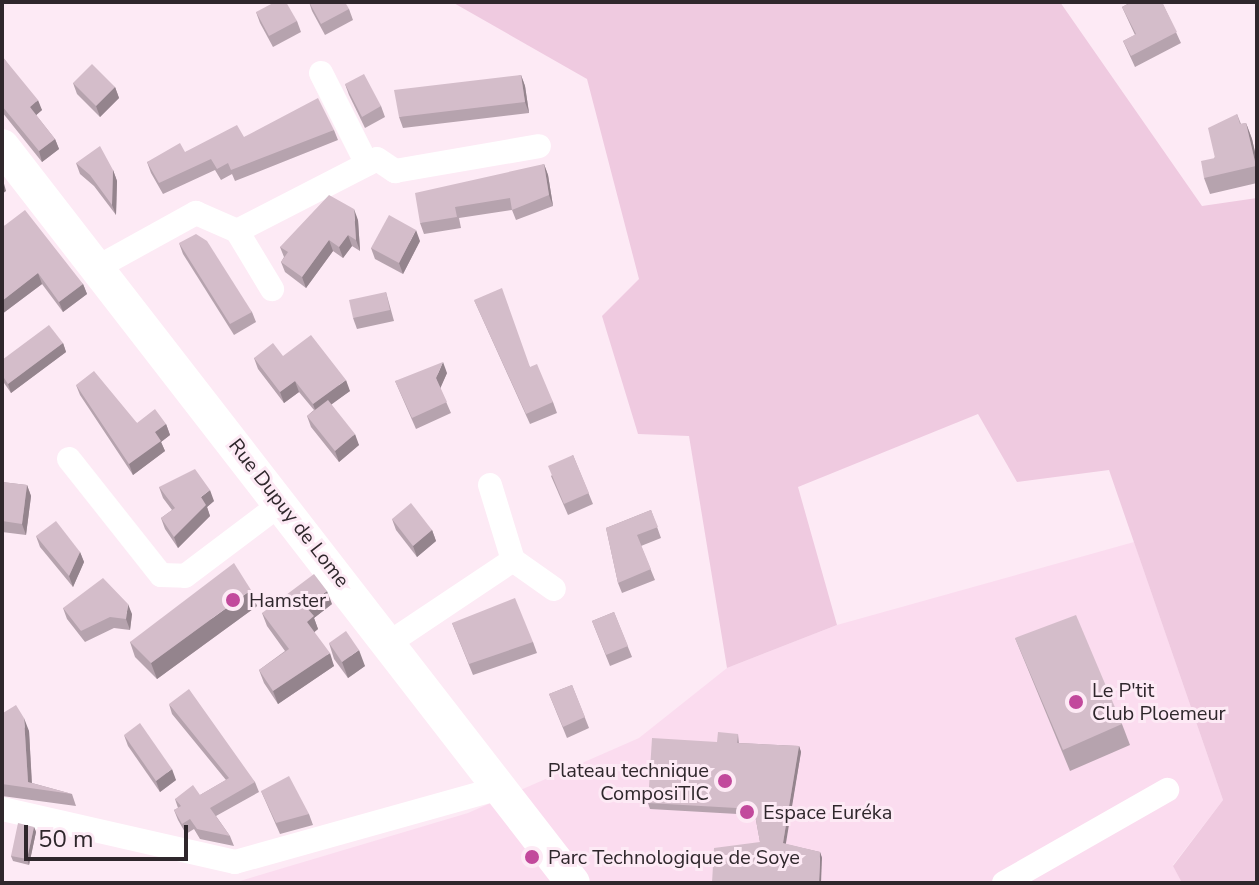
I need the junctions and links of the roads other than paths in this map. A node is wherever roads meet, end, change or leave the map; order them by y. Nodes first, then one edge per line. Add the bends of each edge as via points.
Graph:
1 (321, 73) dead end
2 (2, 146) edge
3 (539, 146) dead end
4 (367, 164) junction
5 (237, 231) junction
6 (98, 267) junction
7 (272, 289) dead end
8 (69, 459) dead end
9 (490, 485) dead end
10 (282, 503) junction
11 (513, 560) junction
12 (554, 589) dead end
13 (389, 643) junction
14 (500, 788) junction
15 (1167, 790) dead end
16 (2, 809) edge
17 (573, 883) edge
18 (1004, 883) edge

1 - 4 street
2 - 6 street, Rue Dupuy de Lome
3 - 4 street via 395,171 377,159
4 - 5 street
5 - 6 street via 196,213
5 - 7 street
6 - 10 street, Rue Dupuy de Lome
8 - 10 street via 161,575 185,576
9 - 11 street
10 - 13 street, Rue Dupuy de Lome
11 - 12 street
11 - 13 street
13 - 14 street, Rue Dupuy de Lome
14 - 16 street via 235,862
14 - 17 street, Rue Dupuy de Lome
15 - 18 street

